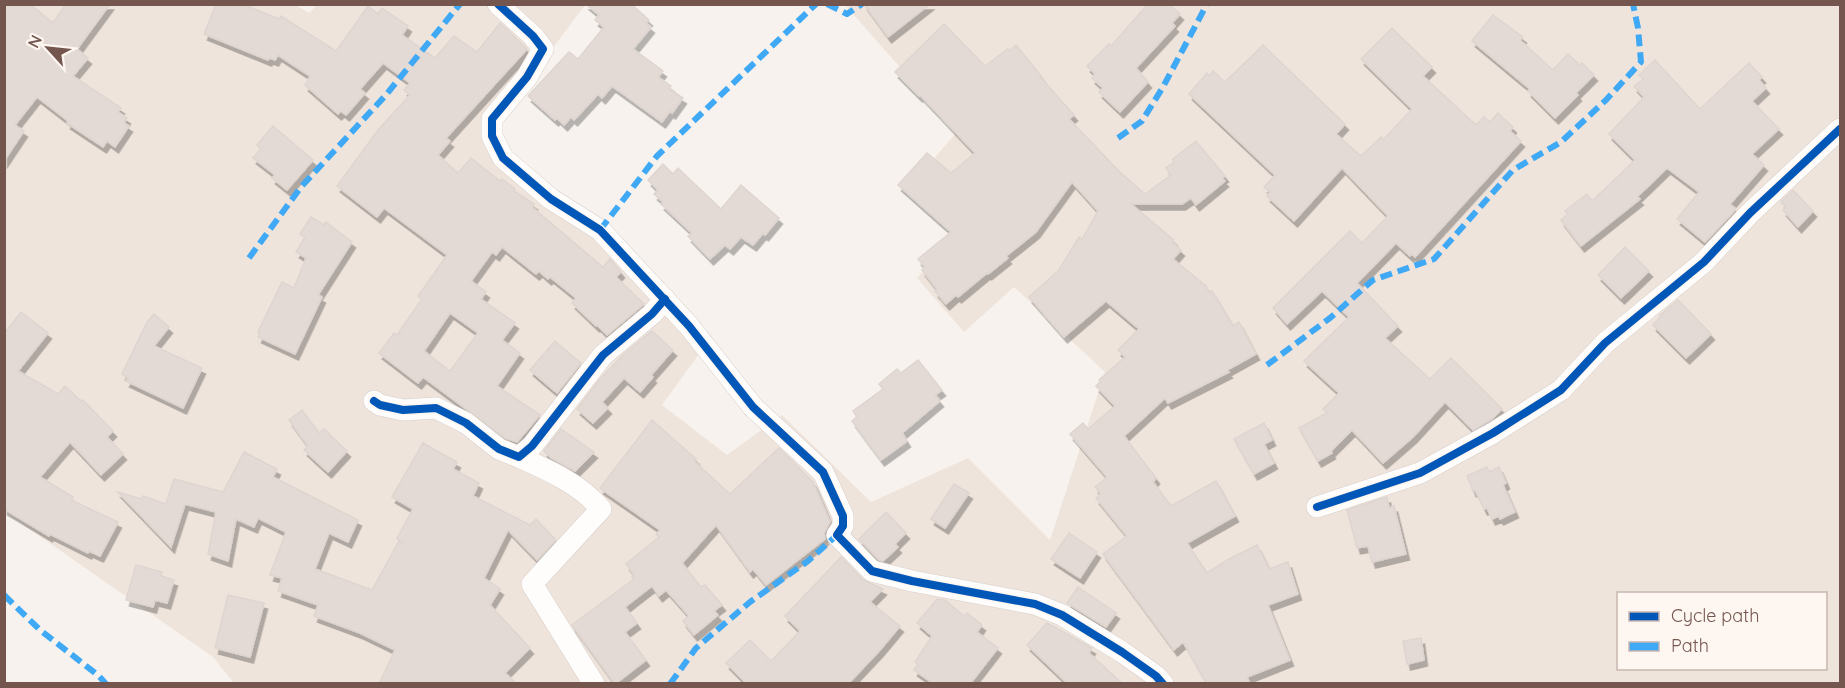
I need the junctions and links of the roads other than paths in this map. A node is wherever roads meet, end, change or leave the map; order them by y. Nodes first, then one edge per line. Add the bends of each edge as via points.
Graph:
1 (498, 4) edge
2 (1840, 129) edge
3 (665, 299) junction
4 (374, 401) dead end
5 (519, 457) junction
6 (1317, 507) dead end
7 (594, 684) edge
8 (1163, 684) edge

1 - 3 street via 543,49 492,119 492,136 503,158 551,199 600,230
2 - 6 street via 1704,262 1605,343 1561,390 1420,473
3 - 5 street via 652,315 603,355 532,446
3 - 8 street via 753,407 823,472 843,516 843,526 837,535 872,571 1035,604 1062,615
4 - 5 street via 404,410 436,408 466,423 499,449
5 - 7 street via 551,471 592,498 601,509 532,584

